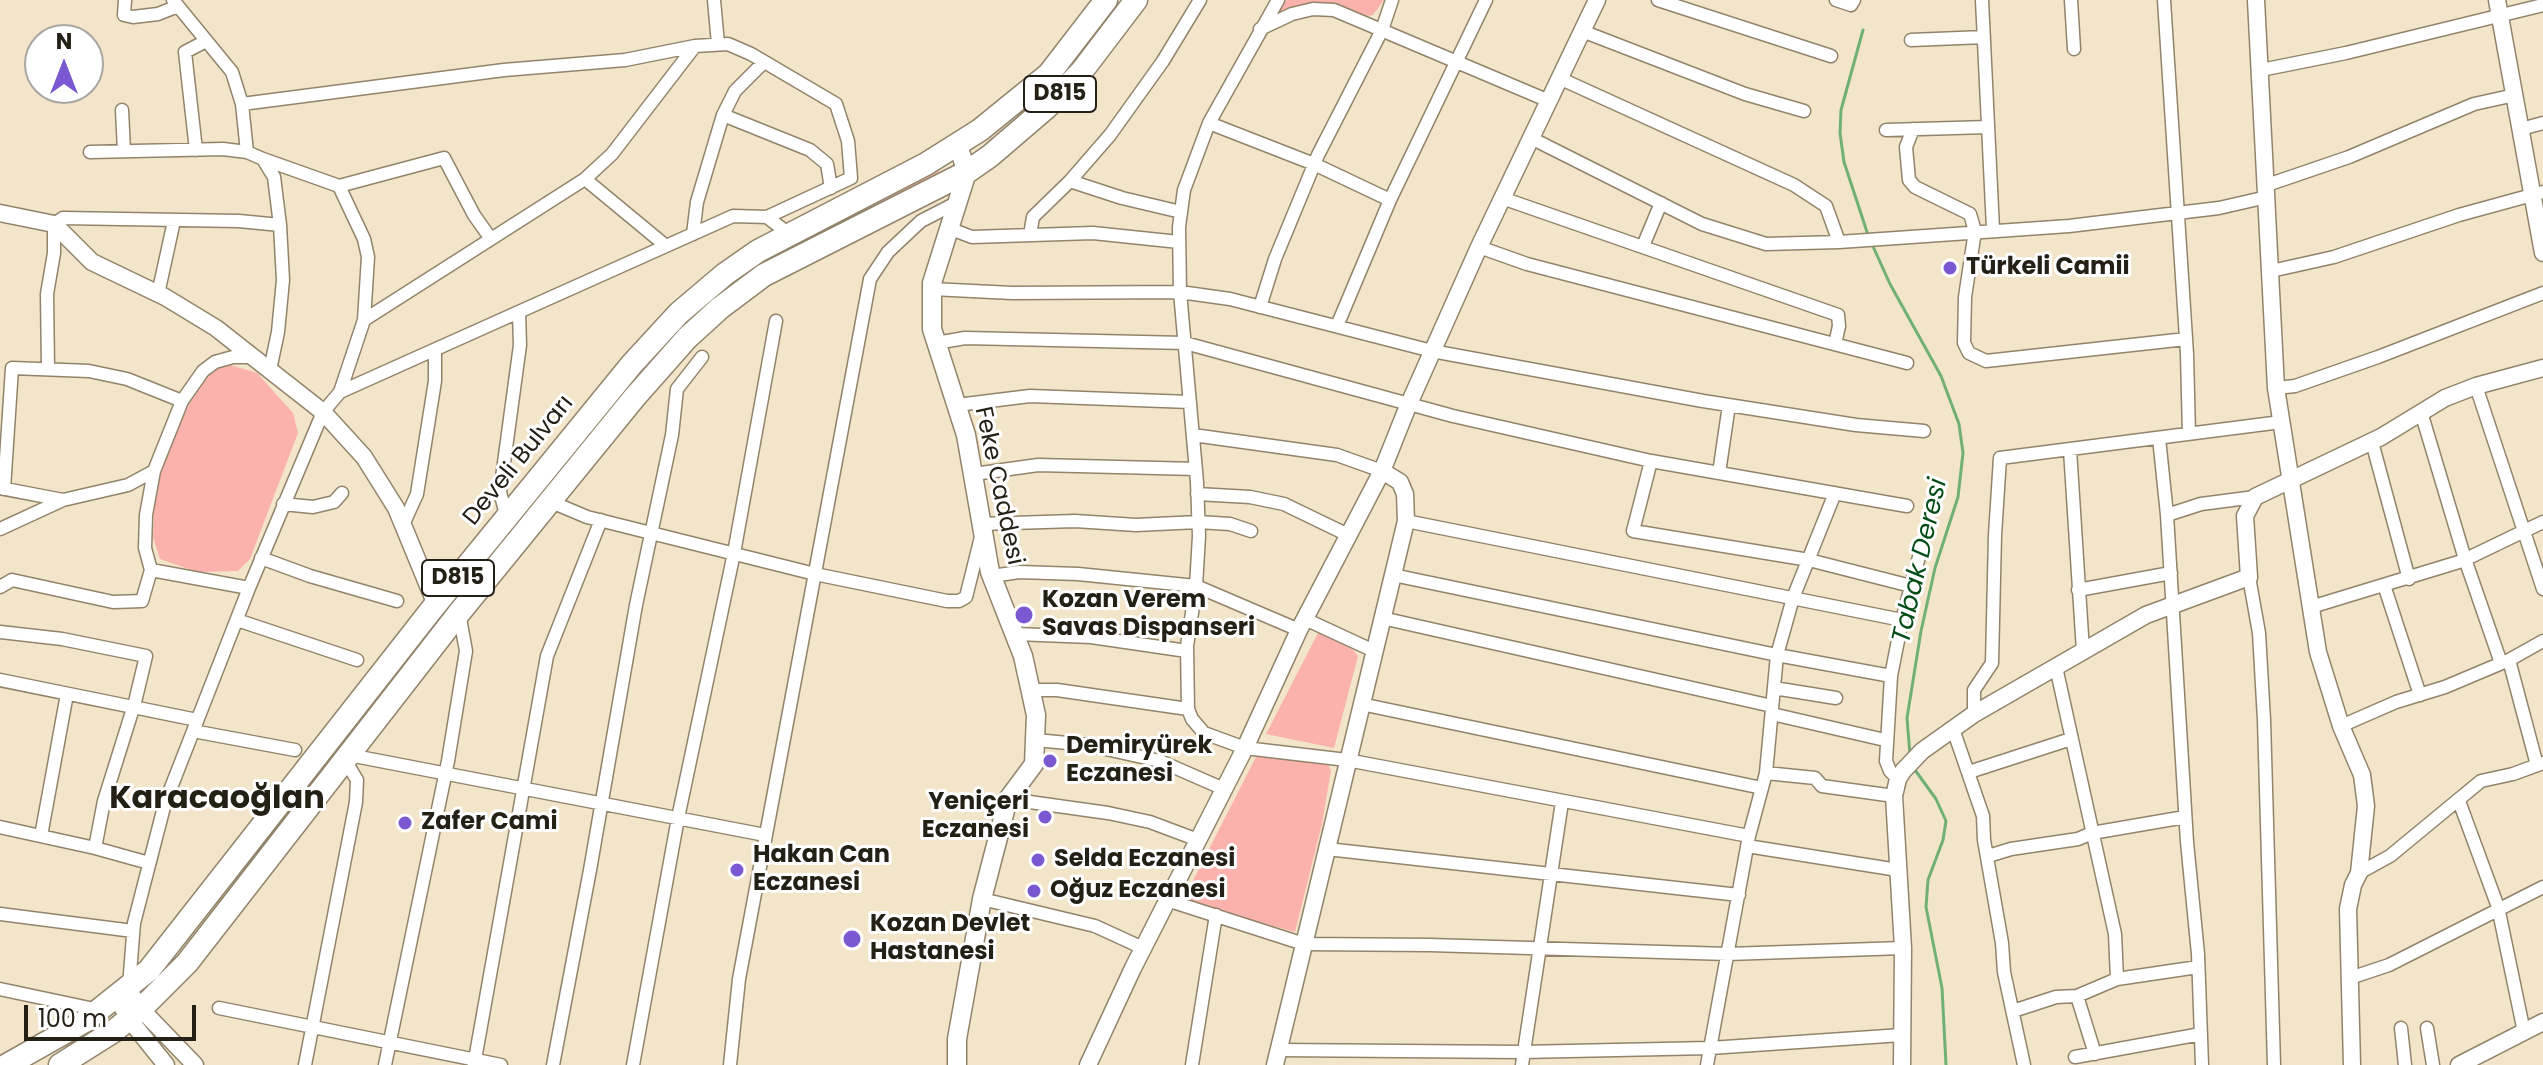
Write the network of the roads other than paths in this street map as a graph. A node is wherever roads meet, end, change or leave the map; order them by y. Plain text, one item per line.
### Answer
1 (125, 0) edge
2 (714, 0) edge
3 (1106, 0) edge
4 (1136, 0) edge
5 (1200, 0) edge
6 (1278, 0) edge
7 (1392, 0) edge
8 (1486, 0) edge
9 (1597, 0) edge
10 (1658, 0) edge
11 (1836, 0) edge
12 (1854, 0) edge
13 (1982, 0) edge
14 (2071, 0) edge
15 (2164, 0) edge
16 (2256, 0) edge
17 (176, 3) edge
18 (2543, 5) edge
19 (2499, 7) edge
20 (1260, 29) junction
21 (1382, 30) junction
22 (1582, 31) junction
23 (1984, 37) junction
24 (1911, 40) dead end
25 (206, 41) junction
26 (718, 44) junction
27 (695, 46) junction
28 (2074, 49) dead end
29 (1831, 56) dead end
30 (764, 62) junction
31 (1457, 62) junction
32 (2261, 70) junction
33 (1559, 78) junction
34 (2515, 95) junction
35 (1549, 101) junction
36 (242, 104) junction
37 (122, 110) dead end
38 (1804, 111) dead end
39 (723, 115) junction
40 (1209, 123) junction
41 (2543, 123) edge
42 (1988, 127) junction
43 (1913, 129) junction
44 (2521, 129) junction
45 (1886, 130) dead end
46 (1531, 138) junction
47 (958, 146) junction
48 (196, 150) junction
49 (124, 151) junction
50 (90, 152) dead end
51 (247, 152) junction
52 (263, 159) junction
53 (1314, 164) junction
54 (967, 172) junction
55 (585, 179) junction
56 (1070, 181) junction
57 (339, 186) junction
58 (831, 188) junction
59 (2267, 191) junction
60 (2538, 193) edge
61 (1502, 198) junction
62 (1390, 200) junction
63 (956, 203) junction
64 (1661, 203) junction
65 (1181, 212) junction
66 (0, 213) edge
67 (2178, 213) junction
68 (767, 217) junction
69 (174, 221) junction
70 (54, 224) junction
71 (280, 225) junction
72 (948, 228) junction
73 (1993, 229) junction
74 (1975, 231) junction
75 (693, 234) junction
76 (789, 234) junction
77 (1030, 235) junction
78 (491, 239) junction
79 (1179, 242) junction
80 (1839, 242) junction
81 (666, 246) junction
82 (1643, 246) junction
83 (1479, 247) junction
84 (2543, 253) edge
85 (2271, 271) junction
86 (932, 289) junction
87 (1180, 292) junction
88 (2543, 293) edge
89 (158, 294) junction
90 (1260, 307) junction
91 (519, 312) junction
92 (364, 320) junction
93 (776, 321) dead end
94 (1337, 326) junction
95 (2186, 339) junction
96 (936, 343) junction
97 (1185, 343) junction
98 (1835, 344) junction
99 (435, 350) junction
100 (1432, 351) junction
101 (254, 357) junction
102 (702, 357) dead end
103 (1907, 363) dead end
104 (48, 368) junction
105 (2543, 368) edge
106 (270, 370) junction
107 (2476, 386) junction
108 (2276, 388) junction
109 (340, 392) junction
110 (182, 401) junction
111 (1190, 402) junction
112 (957, 405) junction
113 (1729, 405) junction
114 (1408, 406) junction
115 (323, 412) junction
116 (2421, 412) junction
117 (2281, 422) junction
118 (1924, 431) dead end
119 (2189, 434) junction
120 (1193, 435) junction
121 (2159, 438) junction
122 (2372, 442) junction
123 (2070, 450) junction
124 (1651, 461) junction
125 (1196, 469) junction
126 (154, 471) junction
127 (1382, 471) junction
128 (1719, 473) junction
129 (974, 474) junction
130 (2290, 483) junction
131 (2, 489) edge
132 (342, 493) dead end
133 (1835, 493) junction
134 (1197, 494) junction
135 (2255, 497) junction
136 (63, 500) junction
137 (549, 501) junction
138 (283, 504) junction
139 (1907, 506) dead end
140 (2167, 515) junction
141 (507, 518) junction
142 (601, 520) junction
143 (1406, 521) junction
144 (1198, 522) junction
145 (2543, 522) edge
146 (403, 525) junction
147 (982, 528) junction
148 (0, 529) edge
149 (1251, 531) dead end
150 (2523, 531) junction
151 (650, 532) junction
152 (1348, 535) junction
153 (1923, 542) dead end
154 (734, 553) junction
155 (261, 558) junction
156 (2465, 559) junction
157 (1809, 560) junction
158 (151, 570) junction
159 (2171, 573) junction
160 (815, 574) junction
161 (1393, 575) junction
162 (992, 576) junction
163 (2249, 577) junction
164 (2409, 579) junction
165 (2384, 585) junction
166 (1196, 586) junction
167 (1911, 586) junction
168 (0, 587) edge
169 (249, 588) junction
170 (2543, 589) edge
171 (2078, 590) junction
172 (1793, 598) junction
173 (397, 601) dead end
174 (436, 605) junction
175 (2171, 605) junction
176 (2311, 607) junction
177 (459, 613) junction
178 (1382, 618) junction
179 (237, 620) junction
180 (1902, 620) junction
181 (1302, 625) junction
182 (0, 632) edge
183 (1016, 634) junction
184 (2543, 641) edge
185 (1187, 651) junction
186 (1374, 651) junction
187 (2083, 651) junction
188 (1777, 655) junction
189 (357, 660) dead end
190 (2505, 662) junction
191 (2056, 667) junction
192 (1891, 676) junction
193 (0, 680) edge
194 (1774, 688) junction
195 (1032, 690) junction
196 (67, 694) junction
197 (2420, 695) junction
198 (1836, 698) dead end
199 (1361, 704) junction
200 (134, 707) junction
201 (1188, 709) junction
202 (1772, 710) junction
203 (1974, 714) junction
204 (195, 725) junction
205 (2341, 726) junction
206 (1953, 729) junction
207 (2071, 739) junction
208 (1036, 740) junction
209 (1885, 740) junction
210 (1245, 748) junction
211 (295, 750) dead end
212 (347, 758) junction
213 (1347, 760) junction
214 (2540, 764) edge
215 (1969, 772) junction
216 (1766, 773) junction
217 (445, 774) junction
218 (1900, 775) junction
219 (522, 788) junction
220 (1762, 788) junction
221 (1224, 789) junction
222 (1894, 796) junction
223 (1008, 799) junction
224 (2459, 801) junction
225 (1562, 802) junction
226 (601, 804) junction
227 (2185, 817) junction
228 (678, 818) junction
229 (0, 827) edge
230 (2092, 833) junction
231 (765, 835) junction
232 (41, 836) junction
233 (1198, 840) junction
234 (1748, 841) junction
235 (95, 848) junction
236 (1327, 849) junction
237 (1988, 856) junction
238 (149, 863) junction
239 (1898, 870) junction
240 (2359, 873) junction
241 (1550, 874) junction
242 (2543, 887) edge
243 (1739, 895) junction
244 (982, 899) junction
245 (1167, 900) junction
246 (2498, 907) junction
247 (0, 914) edge
248 (1216, 915) junction
249 (133, 931) junction
250 (1304, 944) junction
251 (1143, 948) junction
252 (1903, 948) junction
253 (1541, 949) junction
254 (1728, 954) junction
255 (2198, 967) junction
256 (2350, 978) junction
257 (2117, 979) junction
258 (0, 989) edge
259 (2077, 996) junction
260 (115, 999) junction
261 (219, 1008) dead end
262 (2013, 1011) junction
263 (135, 1014) junction
264 (2543, 1022) edge
265 (312, 1028) junction
266 (2401, 1028) dead end
267 (2427, 1028) dead end
268 (2524, 1032) junction
269 (2201, 1034) junction
270 (1902, 1035) junction
271 (390, 1044) junction
272 (1710, 1048) junction
273 (2095, 1054) junction
274 (1277, 1057) edge
275 (2075, 1057) dead end
276 (1522, 1059) edge
277 (474, 1063) edge
278 (159, 1064) edge
279 (7, 1065) edge
280 (60, 1065) edge
281 (195, 1065) edge
282 (305, 1065) edge
283 (385, 1065) edge
284 (501, 1065) edge
285 (553, 1065) edge
286 (633, 1065) edge
287 (730, 1065) edge
288 (957, 1065) edge
289 (1088, 1065) edge
290 (1192, 1065) edge
291 (1707, 1065) edge
292 (1902, 1065) edge
293 (2024, 1065) edge
294 (2202, 1065) edge
295 (2274, 1065) edge
296 (2352, 1065) edge
297 (2405, 1065) edge
298 (2433, 1065) edge
299 (2459, 1065) edge

1 - 17 street
2 - 26 street
3 - 47 highway, Develi Bulvarı / D815
4 - 54 highway, Develi Bulvarı / D815
5 - 56 street
6 - 20 street
7 - 21 street
8 - 31 street
9 - 22 street
10 - 29 street
11 - 12 street
13 - 23 street
14 - 28 street
15 - 67 street
16 - 32 street
17 - 25 street
18 - 19 street
19 - 32 street
19 - 34 street
20 - 21 street
20 - 40 street
21 - 31 street
21 - 53 street
22 - 33 street
22 - 38 street
23 - 24 street
23 - 42 street
25 - 36 street
25 - 48 street
26 - 27 street
26 - 30 street
27 - 36 street
27 - 55 street
30 - 39 street
30 - 58 street
31 - 35 street
31 - 62 street
32 - 59 street
33 - 35 street
33 - 80 street
34 - 44 street
34 - 59 street
35 - 46 street
36 - 51 street
37 - 49 street
39 - 58 street
39 - 75 street
40 - 53 street
40 - 65 street
41 - 44 street
42 - 43 street
42 - 73 street
43 - 45 street
43 - 74 street
44 - 60 street
46 - 61 street
46 - 64 street
47 - 54 main road
47 - 76 highway, Develi Bulvarı / D815
48 - 49 street
48 - 51 street
49 - 50 street
51 - 52 street
52 - 57 street
52 - 71 street
53 - 62 street
53 - 90 street
54 - 63 main road, Feke Caddesi
54 - 137 highway, Develi Bulvarı / D815
55 - 78 street
55 - 81 street
56 - 65 street
56 - 77 street
57 - 78 street
57 - 92 street
58 - 68 street
59 - 67 street
59 - 85 street
60 - 84 street
60 - 85 street
61 - 82 street
61 - 83 street
62 - 94 street
63 - 72 main road, Feke Caddesi
63 - 160 street
64 - 80 street
64 - 82 street
65 - 79 street
66 - 70 street
67 - 73 street
67 - 95 street
68 - 75 street
68 - 76 street
69 - 70 street
69 - 71 street
69 - 89 street
70 - 89 street
70 - 104 street
71 - 106 street
72 - 77 street
72 - 86 main road, Feke Caddesi
73 - 74 street
74 - 80 street
74 - 95 street
75 - 81 street
76 - 141 highway, Develi Bulvarı / D815
77 - 79 street
78 - 92 street
79 - 87 street
81 - 91 street
82 - 98 street
83 - 98 street
83 - 100 street
85 - 108 street
86 - 87 street
86 - 96 main road, Feke Caddesi
87 - 90 street
87 - 97 street
88 - 108 street
89 - 101 street
90 - 94 street
91 - 99 street
91 - 141 street
92 - 109 street
93 - 154 street
94 - 100 street
95 - 119 street
96 - 97 street
96 - 112 main road, Feke Caddesi
97 - 111 street
97 - 114 street
98 - 103 street
99 - 109 street
99 - 146 street
100 - 113 street
100 - 114 street
101 - 106 street
101 - 110 street
102 - 151 street
104 - 110 street
104 - 131 street
105 - 107 street
106 - 115 street
107 - 116 street
107 - 150 street
108 - 117 street
109 - 115 street
110 - 126 street
111 - 112 street
111 - 120 street
112 - 129 main road, Feke Caddesi
113 - 118 street
113 - 128 street
114 - 124 street
114 - 127 street
115 - 138 street
115 - 146 street
116 - 122 street
116 - 156 street
117 - 119 street
117 - 130 street
119 - 121 street
120 - 125 street
120 - 127 street
121 - 123 street
121 - 140 street
122 - 130 street
122 - 164 street
123 - 171 street
123 - 203 street
124 - 128 street
124 - 157 street
125 - 129 street
125 - 134 street
126 - 136 street
126 - 158 street
127 - 143 street
127 - 152 street
128 - 133 street
129 - 147 main road, Feke Caddesi
130 - 135 street
130 - 176 street
131 - 136 street
132 - 138 street
133 - 139 street
133 - 157 street
134 - 144 street
134 - 152 street
135 - 140 street
135 - 163 street
136 - 148 street
137 - 142 street
137 - 177 highway, Develi Bulvarı / D815
138 - 155 street
140 - 159 street
141 - 174 highway, Develi Bulvarı / D815
142 - 151 street
142 - 219 street
143 - 161 street
143 - 172 street
144 - 147 street
144 - 149 street
144 - 166 street
145 - 150 street
146 - 174 street
147 - 160 street
147 - 162 main road, Feke Caddesi
150 - 156 street
150 - 170 street
151 - 154 street
151 - 226 street
152 - 181 street
153 - 167 street
154 - 160 street
154 - 228 street
155 - 169 street
155 - 173 street
156 - 164 street
156 - 190 street
157 - 167 street
157 - 172 street
158 - 168 street
158 - 169 street
159 - 171 street
159 - 175 street
160 - 231 street
161 - 178 street
161 - 188 street
162 - 166 street
162 - 183 main road, Feke Caddesi
163 - 175 street
163 - 295 street
164 - 165 street
165 - 176 street
165 - 197 street
166 - 181 street
166 - 185 street
167 - 180 street
169 - 179 street
171 - 187 street
172 - 180 street
172 - 188 street
174 - 260 highway, Develi Bulvarı / D815
175 - 187 street
175 - 227 street
176 - 205 street
177 - 212 highway, Develi Bulvarı / D815
177 - 217 street
178 - 186 street
178 - 202 street
179 - 189 street
179 - 204 street
180 - 192 street
181 - 186 street
181 - 210 street
182 - 200 street
183 - 185 street
183 - 195 main road, Feke Caddesi
184 - 190 street
185 - 201 street
186 - 199 street
187 - 191 street
188 - 192 street
188 - 194 street
190 - 197 street
190 - 214 street
191 - 203 street
191 - 207 street
192 - 209 street
193 - 196 street
194 - 198 street
194 - 202 street
195 - 201 street
195 - 208 main road, Feke Caddesi
196 - 200 street
196 - 232 street
197 - 205 street
199 - 213 street
199 - 220 street
200 - 204 street
200 - 235 street
201 - 210 street
202 - 209 street
202 - 216 street
203 - 206 street
204 - 211 street
204 - 238 street
205 - 240 street
206 - 215 street
206 - 218 street
207 - 215 street
207 - 230 street
208 - 221 street
208 - 223 main road, Feke Caddesi
209 - 218 street
210 - 213 street
210 - 221 street
212 - 217 street
212 - 263 highway, Develi Bulvarı / D815
212 - 265 street
213 - 225 street
213 - 236 street
214 - 224 street
215 - 237 street
216 - 220 street
216 - 222 street
217 - 219 street
217 - 271 street
218 - 222 street
219 - 226 street
219 - 277 street
220 - 234 street
221 - 233 street
222 - 239 street
223 - 233 street
223 - 244 main road, Feke Caddesi
224 - 240 street
224 - 246 street
225 - 234 street
225 - 241 street
226 - 228 street
226 - 285 street
227 - 230 street
227 - 255 street
228 - 231 street
228 - 286 street
229 - 232 street
230 - 237 street
230 - 257 street
231 - 287 street
232 - 235 street
233 - 245 street
234 - 239 street
234 - 243 street
235 - 238 street
236 - 241 street
236 - 250 street
237 - 262 street
238 - 249 street
239 - 252 street
240 - 256 street
241 - 243 street
241 - 253 street
242 - 246 street
243 - 254 street
244 - 251 street
244 - 288 main road, Feke Caddesi
245 - 248 street
245 - 251 street
246 - 256 street
246 - 268 street
247 - 249 street
248 - 250 street
248 - 290 street
249 - 260 street
250 - 253 street
250 - 274 street
251 - 289 street
252 - 254 street
252 - 270 street
253 - 254 street
253 - 276 street
254 - 272 street
255 - 257 street
255 - 269 street
256 - 296 street
257 - 259 street
258 - 260 street
259 - 262 street
259 - 273 street
260 - 263 street
260 - 279 highway, Develi Bulvarı / D815
261 - 265 street
262 - 293 street
263 - 278 street
263 - 280 highway, Develi Bulvarı / D815
263 - 281 street
264 - 268 street
265 - 271 street
265 - 282 street
266 - 297 street
267 - 298 street
268 - 299 street
269 - 273 street
269 - 294 street
270 - 272 street
270 - 292 street
271 - 277 street
271 - 283 street
272 - 276 street
272 - 291 street
273 - 275 street
274 - 276 street
277 - 284 street

